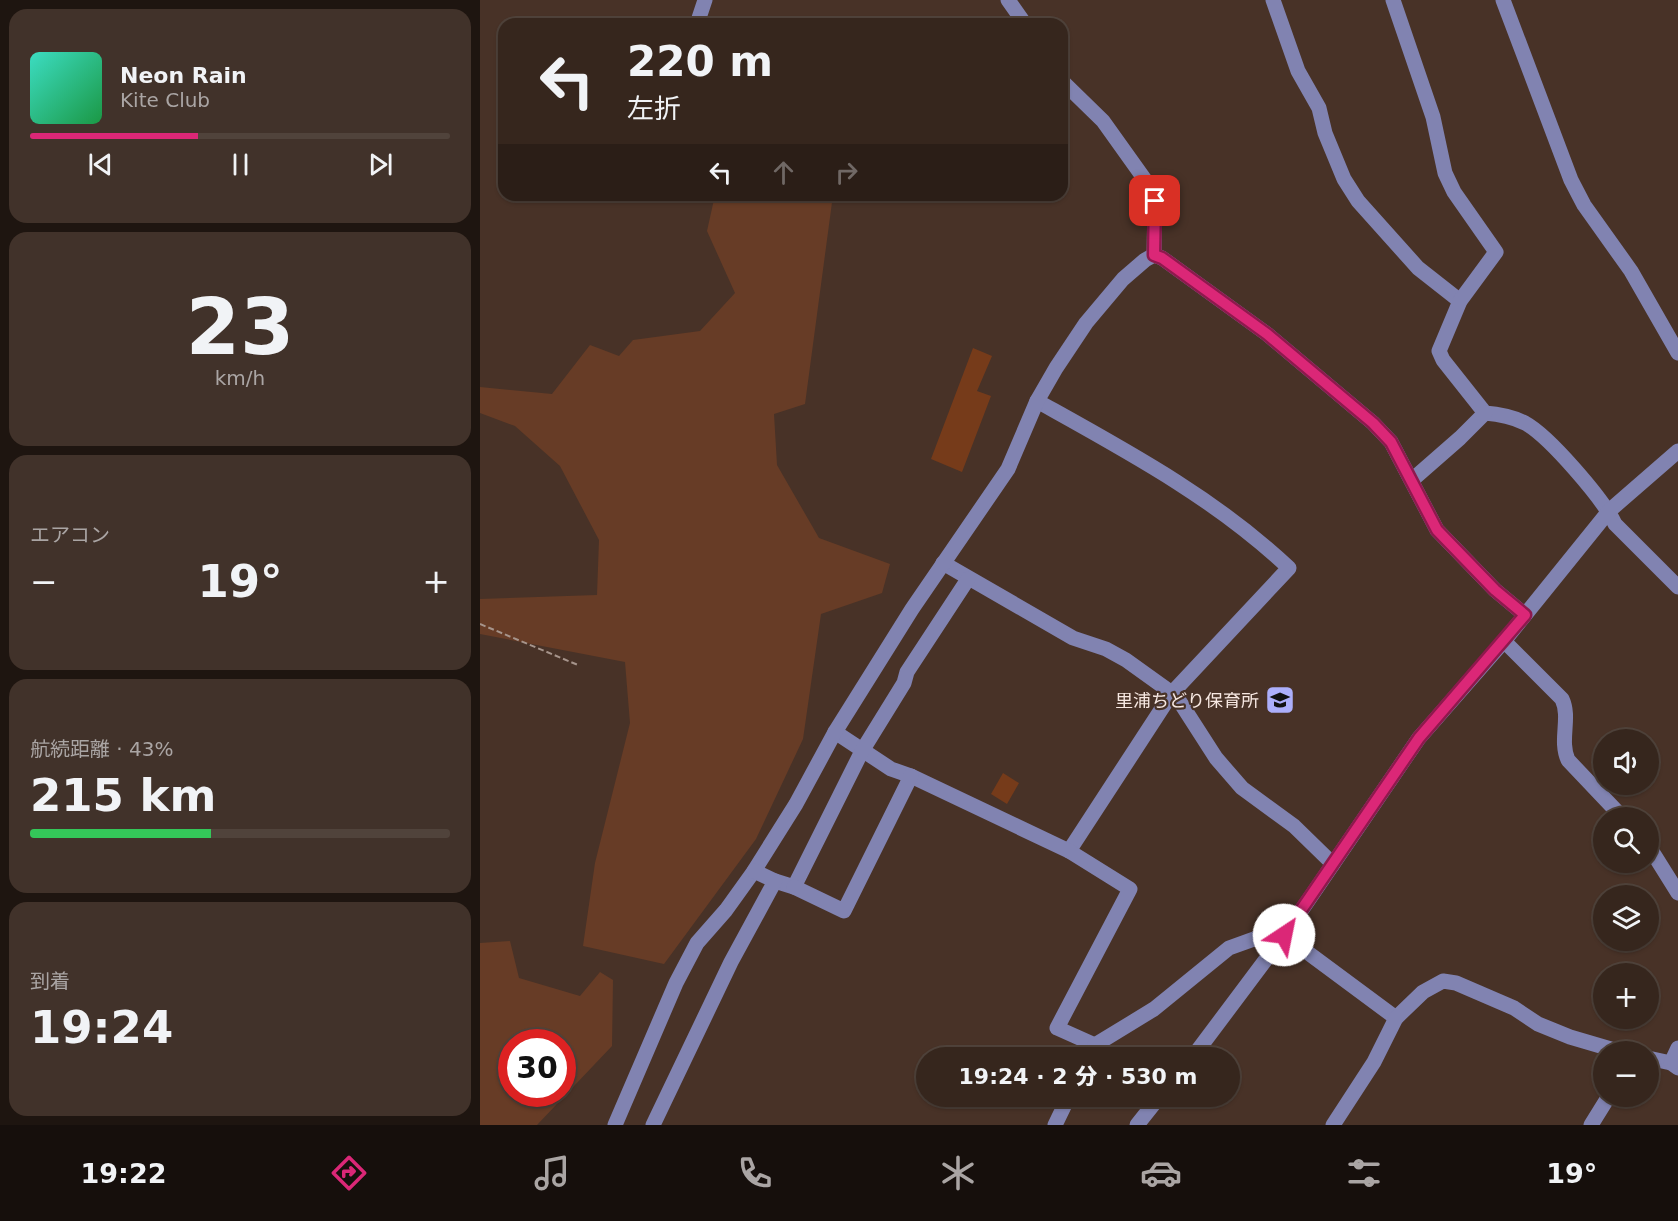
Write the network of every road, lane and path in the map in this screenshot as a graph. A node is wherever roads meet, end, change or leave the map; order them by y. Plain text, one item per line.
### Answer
1 (705, 0) edge
2 (1008, 0) edge
3 (1274, 0) edge
4 (1393, 0) edge
5 (1503, 0) edge
6 (699, 18) edge
7 (1021, 18) edge
8 (1068, 87) edge
9 (1154, 255) junction
10 (1460, 301) junction
11 (1678, 353) edge
12 (1037, 401) junction
13 (1485, 412) junction
14 (1678, 451) edge
15 (1412, 480) junction
16 (1610, 511) junction
17 (943, 563) junction
18 (968, 579) junction
19 (1678, 587) edge
20 (1525, 615) junction
21 (480, 624) edge
22 (1504, 641) junction
23 (578, 665) dead end
24 (1172, 693) junction
25 (835, 732) junction
26 (862, 751) junction
27 (911, 776) junction
28 (1613, 807) edge
29 (1069, 850) junction
30 (1659, 863) edge
31 (1333, 864) junction
32 (754, 871) junction
33 (775, 881) junction
34 (794, 887) junction
35 (1678, 893) edge
36 (1286, 933) junction
37 (1396, 1018) junction
38 (1593, 1044) edge
39 (1086, 1047) edge
40 (1098, 1047) edge
41 (1200, 1047) edge
42 (1678, 1048) edge
43 (1659, 1061) edge
44 (1674, 1066) edge
45 (1064, 1107) edge
46 (1151, 1107) edge
47 (1602, 1107) edge
48 (1337, 1124) edge
49 (615, 1125) edge
50 (653, 1125) edge
51 (1055, 1125) edge
52 (1137, 1125) edge
53 (1591, 1125) edge

1 - 6 street
2 - 7 street
3 - 10 street
4 - 10 street
5 - 11 street
8 - 9 street
9 - 12 street
9 - 15 street
10 - 13 street
12 - 17 street
12 - 24 street
13 - 15 street
13 - 16 street
14 - 16 street
15 - 20 street
16 - 19 street
16 - 20 street
17 - 18 street
17 - 25 street
18 - 24 street
18 - 26 street
20 - 22 street
21 - 23 path
22 - 28 street
22 - 31 street
24 - 29 street
24 - 31 street
25 - 26 street
25 - 32 street
26 - 27 street
26 - 34 street
27 - 29 street
27 - 34 street
29 - 39 street
30 - 35 street
31 - 36 street
32 - 33 street
32 - 49 street
33 - 34 street
33 - 50 street
36 - 37 street
36 - 40 street
36 - 41 street
37 - 38 street
37 - 48 street
42 - 44 street
43 - 44 street
45 - 51 street
46 - 52 street
47 - 53 street

